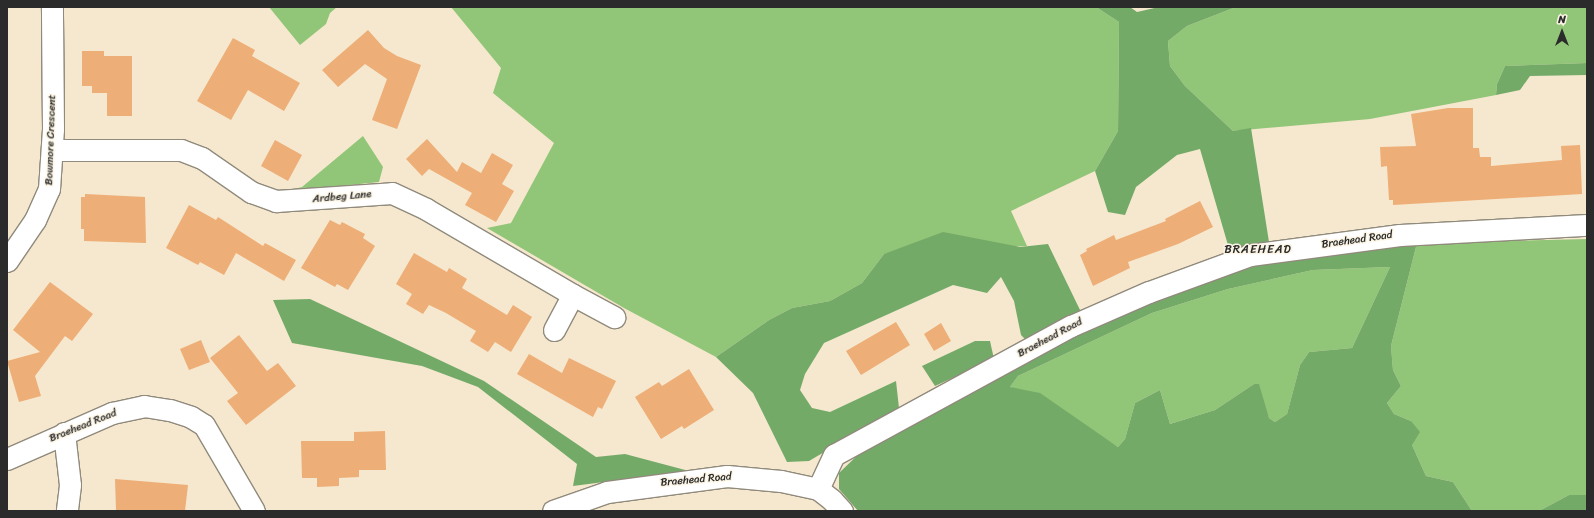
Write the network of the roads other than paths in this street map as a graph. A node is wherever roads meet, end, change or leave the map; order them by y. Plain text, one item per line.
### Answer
1 (52, 7) edge
2 (52, 150) junction
3 (1587, 225) edge
4 (7, 261) edge
5 (573, 295) junction
6 (614, 317) dead end
7 (554, 330) dead end
8 (64, 433) junction
9 (7, 460) edge
10 (818, 489) junction
11 (67, 511) edge
12 (254, 511) edge
13 (553, 511) edge
14 (842, 511) edge

1 - 2 street, Bowmore Crescent
2 - 4 street, Bowmore Crescent
2 - 5 street, Ardbeg Lane
3 - 10 street, Braehead Road
5 - 6 street, Ardbeg Lane
5 - 7 street
8 - 9 street, Braehead Road
8 - 11 street
8 - 12 street, Braehead Road
10 - 13 street, Braehead Road
10 - 14 street

